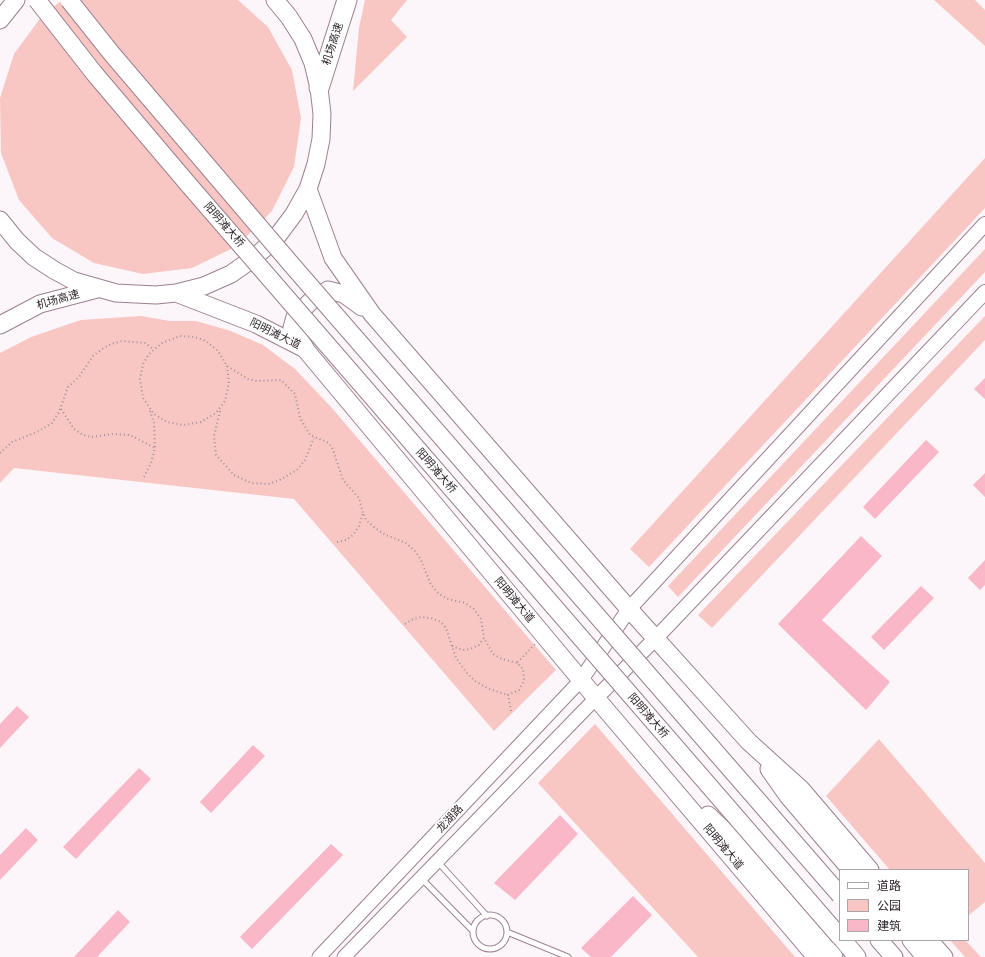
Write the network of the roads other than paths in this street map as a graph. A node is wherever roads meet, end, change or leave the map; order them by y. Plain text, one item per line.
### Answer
1 (16, 0) edge
2 (37, 0) edge
3 (69, 0) edge
4 (275, 0) edge
5 (347, 0) edge
6 (0, 20) edge
7 (319, 88) junction
8 (308, 189) junction
9 (0, 220) edge
10 (985, 224) edge
11 (97, 289) junction
12 (985, 292) edge
13 (176, 293) junction
14 (372, 314) junction
15 (0, 325) edge
16 (305, 349) junction
17 (629, 609) junction
18 (656, 638) junction
19 (581, 680) junction
20 (596, 698) junction
21 (749, 742) junction
22 (640, 750) junction
23 (437, 861) junction
24 (850, 869) edge
25 (869, 869) edge
26 (421, 878) junction
27 (839, 894) edge
28 (487, 916) junction
29 (473, 931) junction
30 (507, 932) junction
31 (839, 936) edge
32 (844, 941) edge
33 (880, 941) edge
34 (911, 941) edge
35 (930, 941) edge
36 (319, 957) edge
37 (344, 957) edge
38 (568, 957) edge
39 (816, 957) edge
40 (834, 957) edge
41 (857, 957) edge
42 (894, 957) edge
43 (925, 957) edge
44 (944, 957) edge

1 - 6 highway
2 - 31 highway, 阳明滩大桥, bridge
3 - 27 highway, bridge
4 - 7 highway
5 - 7 highway, 机场高速
7 - 8 highway
8 - 13 highway
8 - 14 highway
9 - 11 highway
10 - 17 main road
11 - 13 highway
11 - 15 highway, 机场高速
12 - 18 main road
13 - 16 highway, 阳明滩大道
14 - 16 highway
14 - 17 highway
16 - 19 highway, 阳明滩大道
17 - 18 highway
17 - 19 main road
18 - 20 main road
18 - 21 highway
19 - 20 highway, 阳明滩大道
19 - 36 street, 龙湖路
20 - 22 highway, 阳明滩大道
20 - 23 street, 龙湖路
21 - 24 highway
21 - 25 highway
22 - 39 highway, 阳明滩大道
22 - 40 highway
23 - 26 street, 龙湖路
23 - 28 lane
26 - 29 lane
26 - 37 street, 龙湖路
28 - 29 lane
28 - 30 lane
29 - 30 lane
30 - 38 lane
32 - 41 highway
33 - 42 highway
34 - 43 highway
35 - 44 highway

